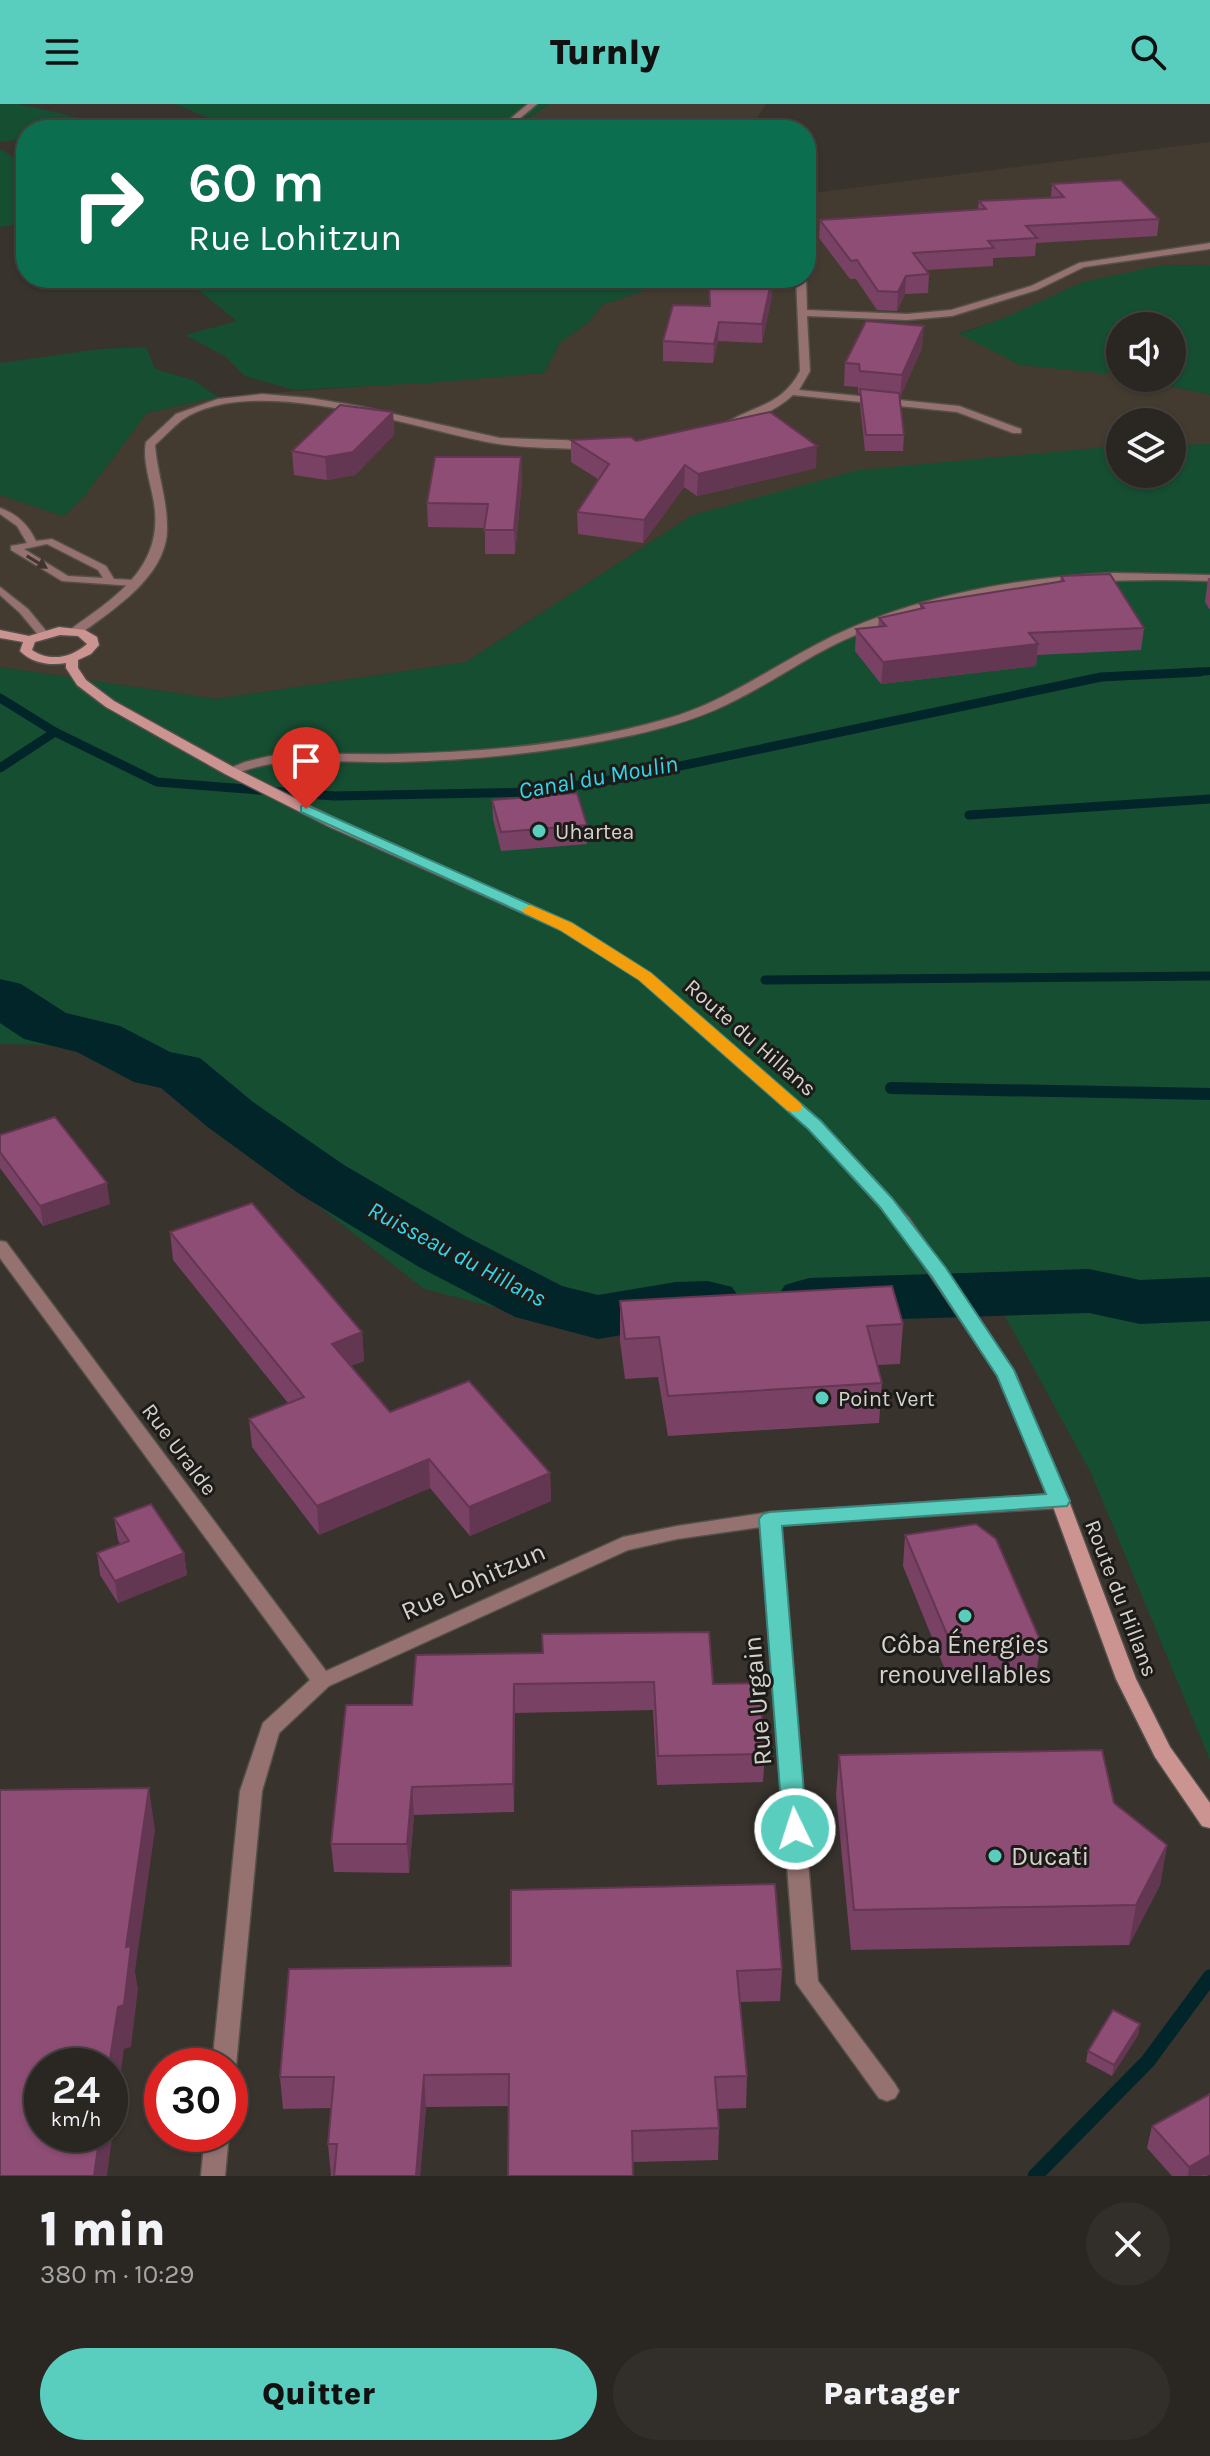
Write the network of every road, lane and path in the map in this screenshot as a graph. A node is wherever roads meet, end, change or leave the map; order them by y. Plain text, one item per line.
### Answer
1 (533, 104) edge
2 (513, 120) edge
3 (1210, 246) edge
4 (801, 288) edge
5 (802, 313) junction
6 (792, 392) junction
7 (717, 428) edge
8 (1017, 431) dead end
9 (601, 443) edge
10 (0, 511) edge
11 (32, 544) junction
12 (1210, 578) edge
13 (109, 579) junction
14 (134, 583) junction
15 (0, 590) edge
16 (75, 632) junction
17 (0, 634) edge
18 (43, 634) junction
19 (30, 640) junction
20 (72, 659) junction
21 (230, 771) junction
22 (0, 1246) edge
23 (1060, 1501) junction
24 (770, 1519) junction
25 (322, 1681) junction
26 (1210, 1820) edge
27 (226, 2048) edge
28 (887, 2091) dead end
29 (215, 2152) edge
30 (213, 2176) edge

1 - 2 street
3 - 5 street
4 - 5 street
5 - 6 street
6 - 7 street
6 - 8 street
9 - 14 street
10 - 11 lane
11 - 13 lane
11 -> 13 lane
12 - 21 street
13 - 14 lane
14 - 16 street
15 - 18 lane
16 - 18 street
16 - 20 street
17 - 19 street
18 - 19 street
19 - 20 street
20 - 21 street, Route du Hillans
21 - 23 street, Route du Hillans
22 - 25 street, Rue Uralde
23 - 24 street, Rue Lohitzun
23 - 26 street, Route du Hillans
24 - 25 street, Rue Lohitzun
24 - 28 street, Rue Urgain
25 - 27 street, Rue Lohitzun
29 - 30 street

